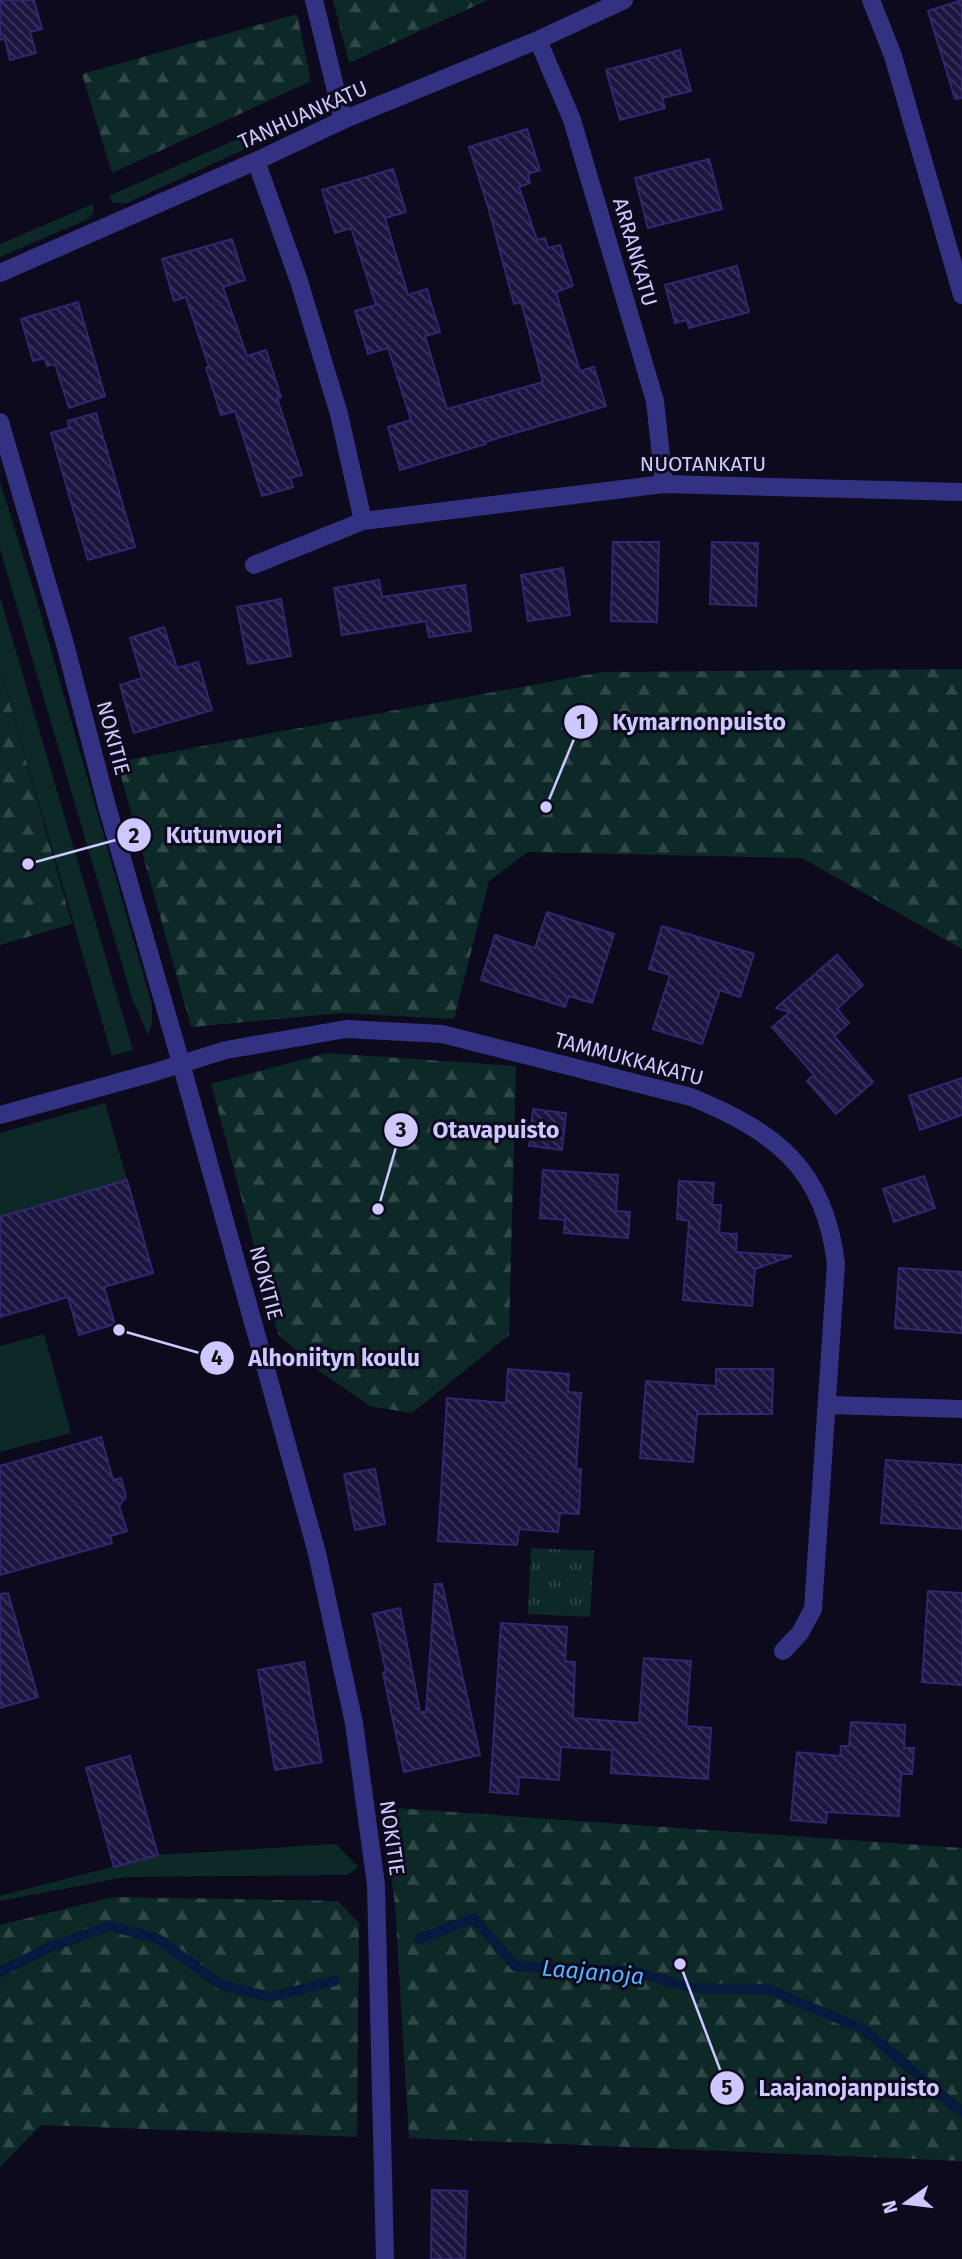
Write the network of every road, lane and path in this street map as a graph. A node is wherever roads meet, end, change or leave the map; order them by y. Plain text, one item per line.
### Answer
1 (314, 0) edge
2 (624, 0) edge
3 (871, 0) edge
4 (538, 40) junction
5 (343, 120) junction
6 (256, 161) junction
7 (0, 272) edge
8 (962, 295) edge
9 (0, 422) edge
10 (664, 484) junction
11 (962, 492) edge
12 (363, 521) junction
13 (254, 565) dead end
14 (181, 1063) junction
15 (0, 1115) edge
16 (828, 1405) junction
17 (962, 1409) edge
18 (783, 1651) dead end
19 (385, 2259) edge

1 - 5 street
2 - 4 street, TANHUANKATU
3 - 8 street
4 - 5 street, TANHUANKATU
4 - 10 street, ARRANKATU
5 - 6 street, TANHUANKATU
6 - 7 street, TANHUANKATU
6 - 12 street
9 - 14 street, NOKITIE
10 - 11 street, NUOTANKATU
10 - 12 street, NUOTANKATU
12 - 13 street, NUOTANKATU
14 - 15 street, TAMMUKKAKATU
14 - 16 street, TAMMUKKAKATU
14 - 19 street, NOKITIE
16 - 17 street
16 - 18 street, TAMMUKKAKATU

